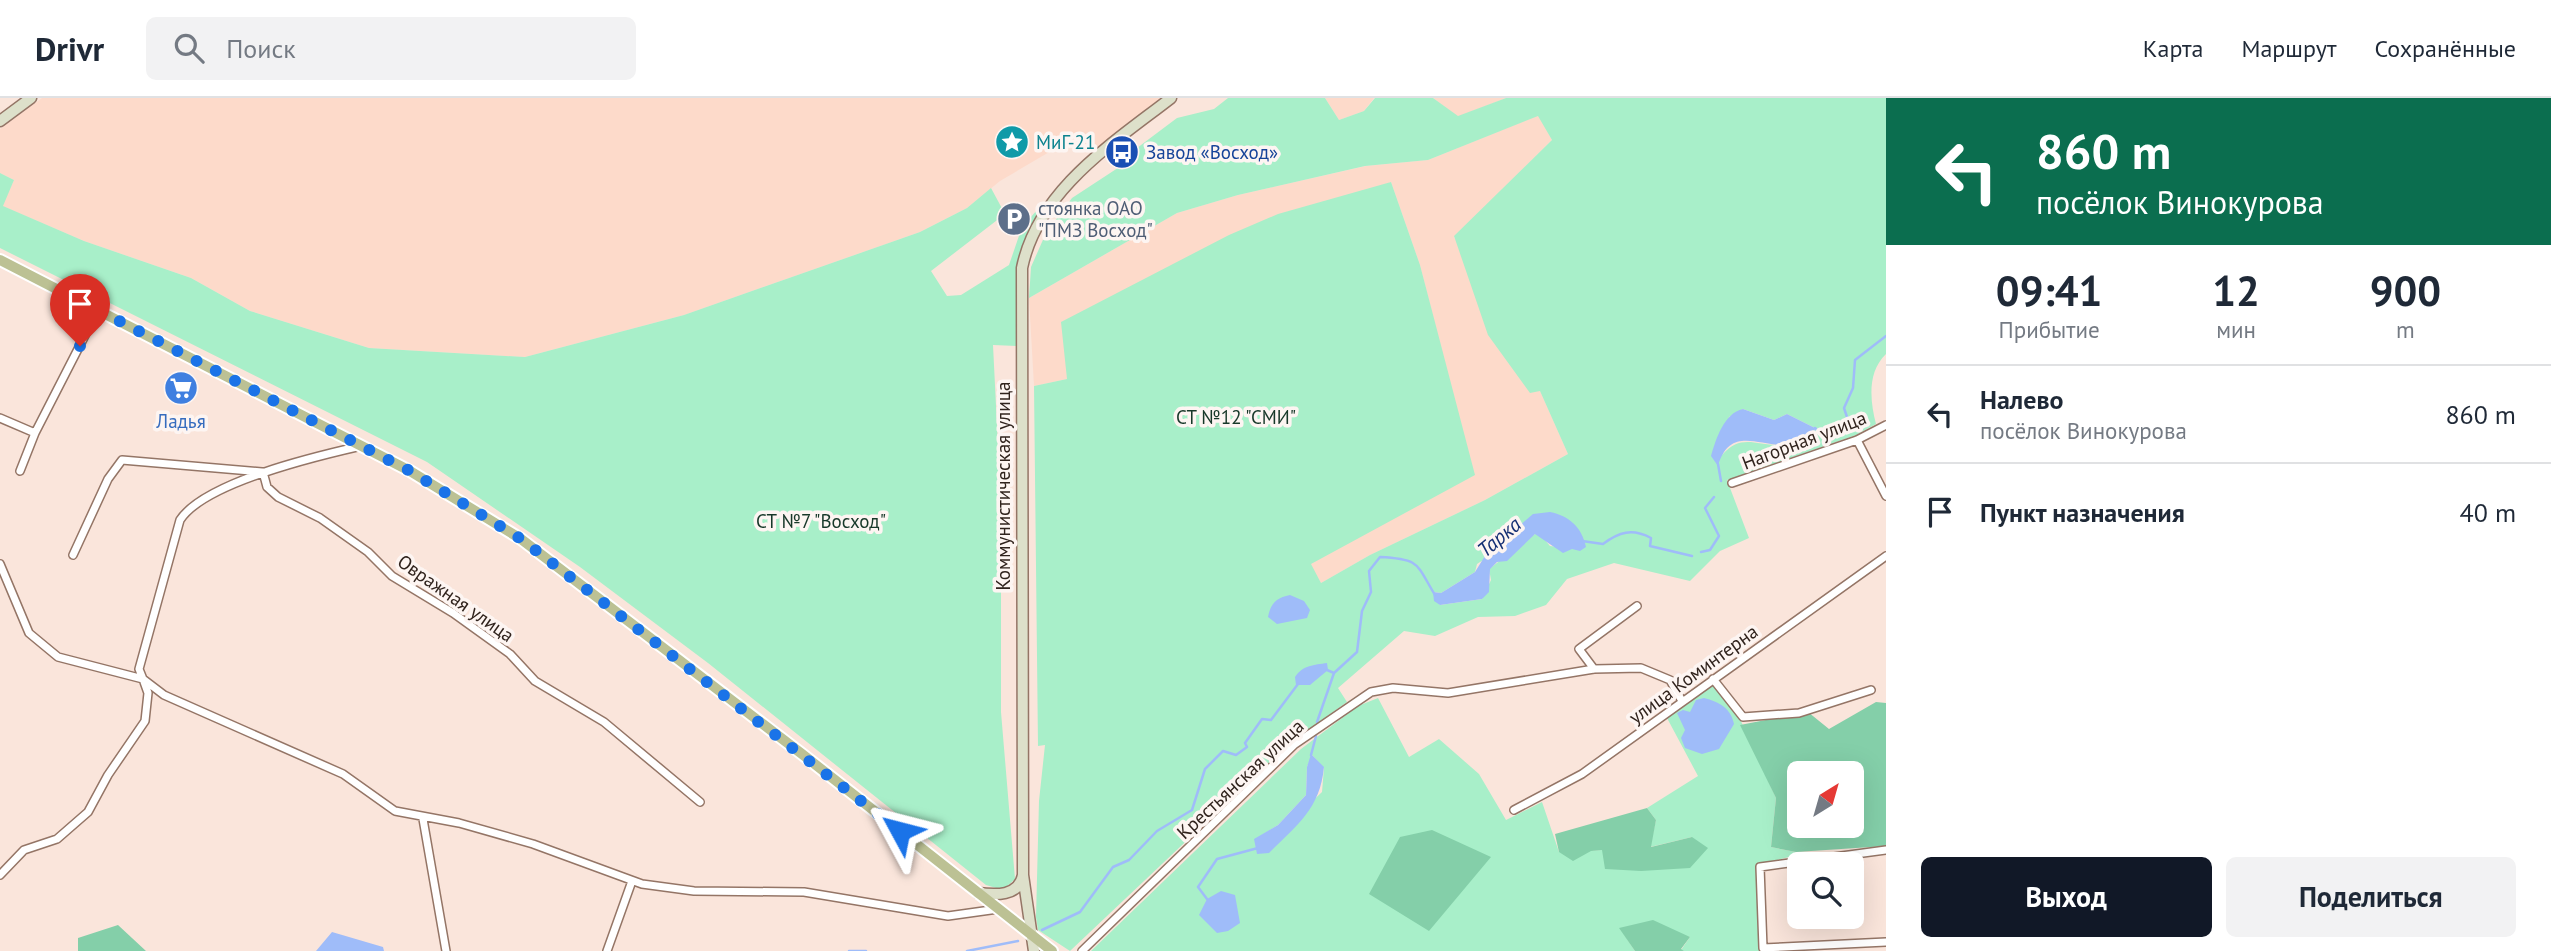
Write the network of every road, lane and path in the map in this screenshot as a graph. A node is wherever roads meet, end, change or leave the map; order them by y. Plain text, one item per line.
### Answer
1 (31, 98) edge
2 (1171, 98) edge
3 (0, 121) edge
4 (0, 260) edge
5 (98, 310) junction
6 (0, 418) edge
7 (1886, 425) edge
8 (35, 433) junction
9 (1857, 440) junction
10 (361, 446) junction
11 (20, 471) dead end
12 (263, 472) junction
13 (1732, 483) dead end
14 (1886, 496) edge
15 (73, 555) dead end
16 (1886, 556) edge
17 (0, 564) edge
18 (1637, 606) dead end
19 (1594, 669) junction
20 (143, 679) junction
21 (1713, 679) junction
22 (1871, 690) dead end
23 (1682, 701) junction
24 (700, 802) dead end
25 (1514, 810) dead end
26 (423, 819) junction
27 (1886, 850) edge
28 (1023, 875) junction
29 (0, 876) edge
30 (632, 881) junction
31 (978, 893) junction
32 (998, 909) junction
33 (1031, 935) junction
34 (1886, 942) edge
35 (1764, 949) edge
36 (446, 951) edge
37 (607, 951) edge
38 (1034, 951) edge
39 (1052, 951) edge
40 (1082, 951) edge

1 - 3 main road
2 - 28 main road, Коммунистическая улица
4 - 5 main road
5 - 8 street
5 - 10 main road
6 - 8 street
7 - 9 street, Нагорная улица
8 - 11 street
9 - 13 street, Нагорная улица
9 - 14 street
10 - 12 street
10 - 31 main road
12 - 15 street
12 - 20 street
12 - 24 street, Овражная улица
16 - 21 street, улица Коминтерна
17 - 20 street
18 - 19 street
19 - 23 street, Крестьянская улица
19 - 40 street, Крестьянская улица
20 - 26 street
20 - 29 street
21 - 22 street
21 - 23 street, улица Коминтерна
23 - 25 street, улица Коминтерна
26 - 30 street
26 - 36 street
27 - 35 street
28 - 31 main road
28 - 33 main road, Коммунистическая улица
30 - 32 street
30 - 37 street
31 - 32 main road
32 - 33 main road
33 - 38 main road, Коммунистическая улица
33 - 39 main road
34 - 35 street

